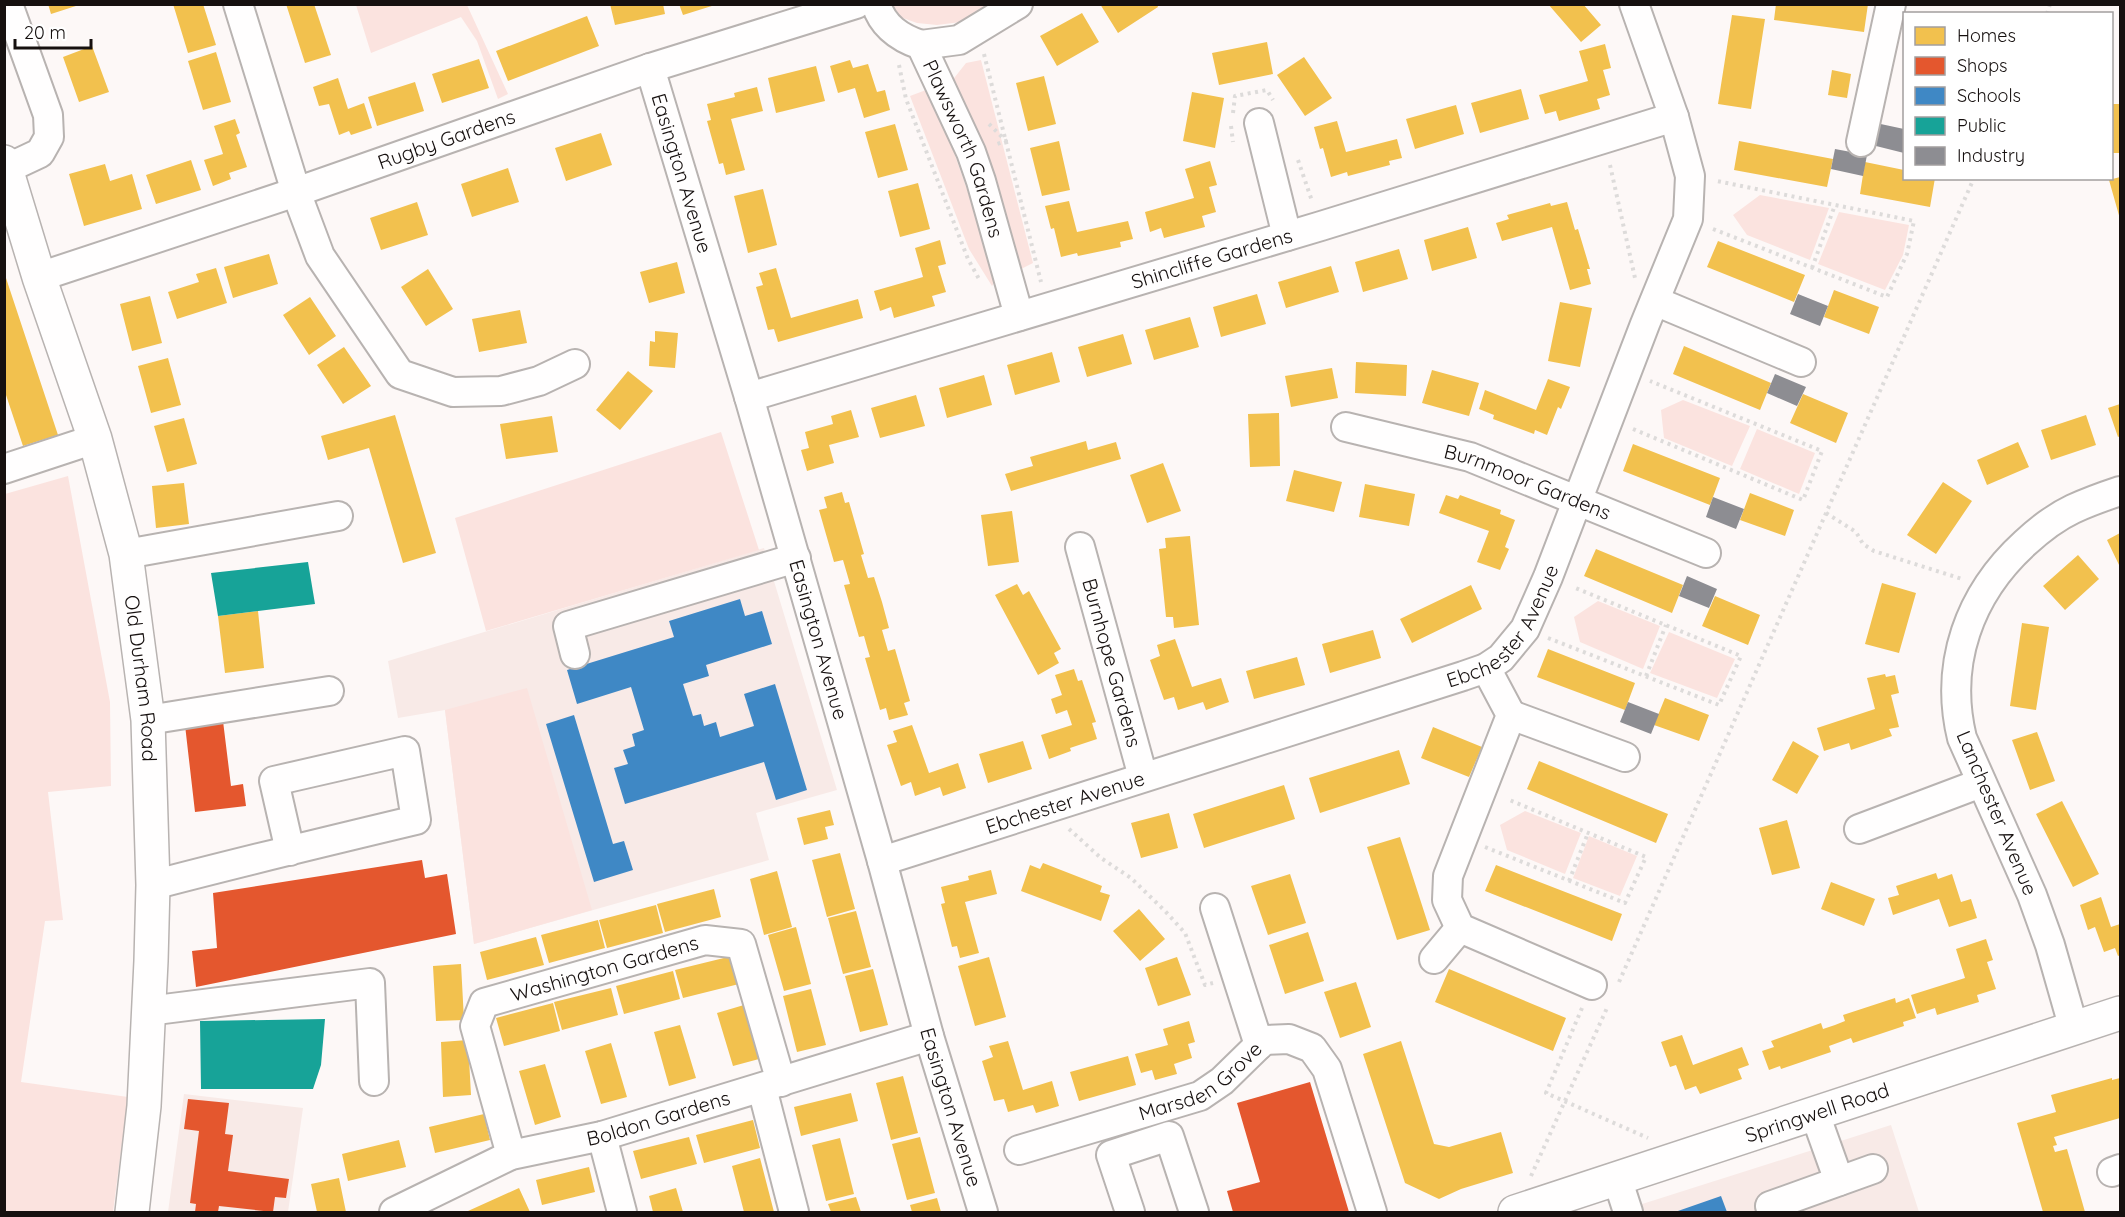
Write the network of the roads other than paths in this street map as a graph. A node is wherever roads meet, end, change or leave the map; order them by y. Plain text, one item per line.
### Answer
1 (8, 4) edge
2 (238, 4) edge
3 (856, 4) edge
4 (876, 4) edge
5 (1018, 4) edge
6 (1634, 4) edge
7 (1891, 4) edge
8 (921, 45) junction
9 (650, 68) junction
10 (1674, 117) junction
11 (1259, 123) dead end
12 (1861, 142) dead end
13 (5, 165) edge
14 (296, 192) junction
15 (1287, 236) junction
16 (39, 277) junction
17 (1650, 312) junction
18 (1019, 316) junction
19 (1801, 362) dead end
20 (574, 364) dead end
21 (749, 398) junction
22 (1346, 427) dead end
23 (95, 439) junction
24 (4, 469) edge
25 (2121, 491) edge
26 (1576, 499) junction
27 (338, 516) dead end
28 (1080, 547) dead end
29 (1706, 553) dead end
30 (126, 554) junction
31 (796, 558) junction
32 (575, 654) dead end
33 (1486, 668) junction
34 (329, 691) dead end
35 (1511, 715) junction
36 (148, 720) junction
37 (1625, 757) dead end
38 (1143, 777) junction
39 (1981, 783) junction
40 (1859, 829) dead end
41 (290, 851) junction
42 (882, 861) junction
43 (153, 885) junction
44 (1215, 908) dead end
45 (1460, 928) junction
46 (1434, 959) dead end
47 (1605, 994) road end
48 (148, 1011) junction
49 (2121, 1013) edge
50 (2074, 1029) junction
51 (928, 1036) junction
52 (1259, 1045) junction
53 (374, 1081) dead end
54 (771, 1085) junction
55 (1815, 1114) junction
56 (602, 1136) junction
57 (1019, 1150) dead end
58 (511, 1155) junction
59 (1873, 1169) dead end
60 (1617, 1178) junction
61 (1839, 1181) junction
62 (1770, 1206) dead end
63 (132, 1212) edge
64 (394, 1212) edge
65 (622, 1212) edge
66 (794, 1212) edge
67 (982, 1212) edge
68 (1130, 1212) edge
69 (1194, 1212) edge
70 (1372, 1212) edge
71 (1515, 1212) edge
72 (1628, 1212) edge

1 - 13 street
2 - 14 street
3 - 9 street, Rugby Gardens
4 - 8 street, Plawsworth Gardens
5 - 8 street
6 - 10 street, Ebchester Avenue
7 - 12 street
8 - 18 street, Plawsworth Gardens
9 - 14 street, Rugby Gardens
9 - 21 street, Easington Avenue
10 - 15 street, Shincliffe Gardens
10 - 17 street, Ebchester Avenue
11 - 15 street
13 - 16 main road, Old Durham Road
14 - 16 street, Rugby Gardens
14 - 20 street
15 - 18 street, Shincliffe Gardens
16 - 23 main road, Old Durham Road
17 - 19 street
17 - 26 street, Ebchester Avenue
18 - 21 street, Shincliffe Gardens
21 - 31 street, Easington Avenue
22 - 26 street, Burnmoor Gardens
23 - 24 street
23 - 30 main road, Old Durham Road
25 - 39 street, Lanchester Avenue
26 - 29 street, Burnmoor Gardens
26 - 33 street, Ebchester Avenue
27 - 30 street
28 - 38 street, Burnhope Gardens
30 - 36 main road, Old Durham Road
31 - 32 street
31 - 42 street, Easington Avenue
33 - 35 street
33 - 38 street, Ebchester Avenue
34 - 36 street
35 - 37 street
35 - 45 street
36 - 43 main road, Old Durham Road
38 - 42 street, Ebchester Avenue
39 - 40 street
39 - 50 street, Lanchester Avenue
41 - 41 street
41 - 43 street
42 - 51 street, Easington Avenue
43 - 48 main road, Old Durham Road
44 - 52 street
45 - 46 street
45 - 47 street
48 - 53 street
48 - 63 main road, Old Durham Road
49 - 50 main road, Springwell Road
50 - 55 main road, Springwell Road
51 - 54 street, Boldon Gardens
51 - 67 street, Easington Avenue
52 - 57 street, Marsden Grove
52 - 70 street, Marsden Grove
54 - 56 street, Boldon Gardens
54 - 58 street, Washington Gardens
54 - 66 street
55 - 60 main road, Springwell Road
55 - 61 street
56 - 58 street, Boldon Gardens
56 - 65 street
58 - 64 street, Boldon Gardens
59 - 61 street
60 - 71 main road, Springwell Road
60 - 72 street
61 - 62 street
68 - 69 street

